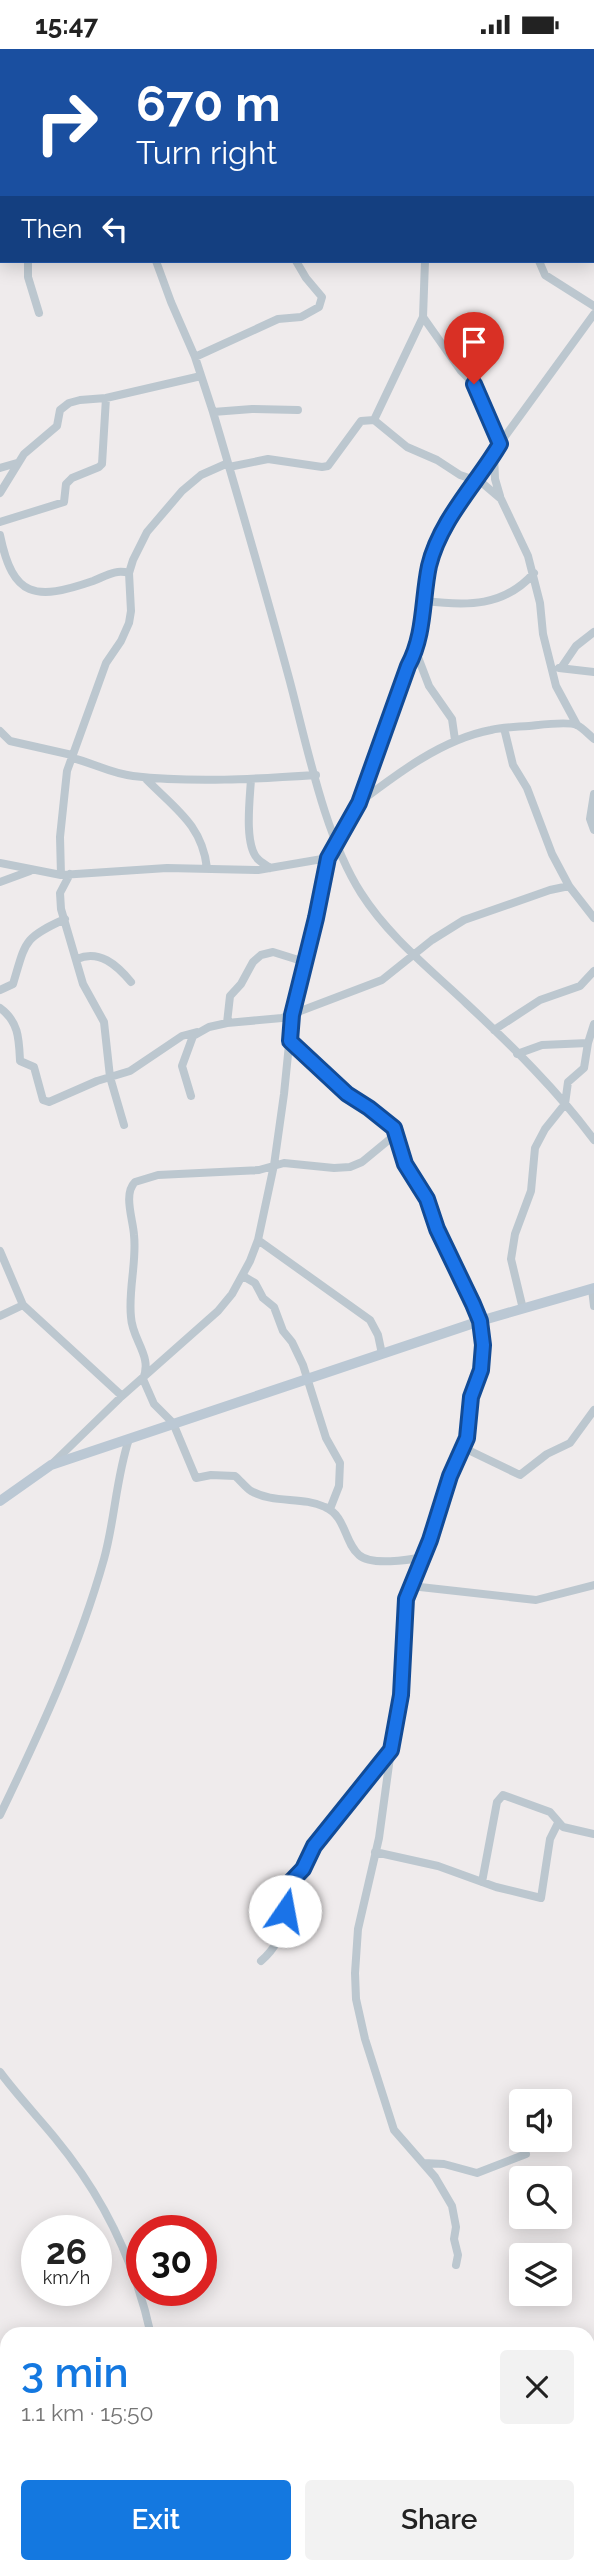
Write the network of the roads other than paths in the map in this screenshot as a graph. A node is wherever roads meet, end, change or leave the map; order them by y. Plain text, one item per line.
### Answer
1 (28, 263) edge
2 (157, 263) edge
3 (297, 263) edge
4 (425, 263) edge
5 (540, 263) edge
6 (594, 306) edge
7 (39, 313) dead end
8 (594, 314) edge
9 (423, 317) junction
10 (195, 357) junction
11 (201, 376) junction
12 (106, 398) junction
13 (298, 410) dead end
14 (213, 412) junction
15 (374, 420) junction
16 (500, 444) junction
17 (494, 453) junction
18 (17, 463) junction
19 (229, 465) junction
20 (0, 468) edge
21 (474, 479) junction
22 (0, 493) edge
23 (500, 499) junction
24 (0, 522) edge
25 (0, 535) edge
26 (129, 573) junction
27 (534, 573) junction
28 (425, 601) junction
29 (594, 632) edge
30 (416, 652) junction
31 (556, 668) junction
32 (594, 672) edge
33 (577, 725) junction
34 (504, 728) junction
35 (0, 731) edge
36 (594, 739) edge
37 (455, 740) junction
38 (72, 756) junction
39 (316, 775) junction
40 (145, 778) junction
41 (251, 779) junction
42 (594, 794) edge
43 (359, 803) junction
44 (594, 830) edge
45 (336, 843) junction
46 (328, 858) junction
47 (0, 863) edge
48 (207, 868) junction
49 (270, 869) junction
50 (32, 871) junction
51 (65, 875) junction
52 (0, 882) edge
53 (569, 886) junction
54 (594, 918) edge
55 (65, 919) junction
56 (414, 954) junction
57 (77, 959) junction
58 (306, 962) junction
59 (594, 971) edge
60 (131, 982) dead end
61 (0, 990) edge
62 (0, 1007) edge
63 (292, 1015) junction
64 (226, 1023) junction
65 (594, 1024) edge
66 (494, 1030) junction
67 (200, 1032) junction
68 (290, 1041) junction
69 (588, 1043) junction
70 (517, 1054) junction
71 (110, 1077) junction
72 (191, 1096) dead end
73 (565, 1104) junction
74 (124, 1125) dead end
75 (396, 1134) junction
76 (594, 1140) edge
77 (274, 1165) junction
78 (258, 1241) junction
79 (0, 1251) edge
80 (243, 1276) junction
81 (593, 1288) edge
82 (23, 1305) junction
83 (594, 1306) edge
84 (523, 1309) junction
85 (0, 1316) edge
86 (480, 1321) junction
87 (382, 1354) junction
88 (143, 1379) junction
89 (308, 1379) junction
90 (122, 1396) junction
91 (594, 1410) edge
92 (173, 1423) junction
93 (129, 1439) junction
94 (464, 1448) junction
95 (51, 1465) junction
96 (0, 1501) edge
97 (330, 1509) junction
98 (424, 1557) junction
99 (594, 1585) edge
100 (411, 1586) junction
101 (391, 1750) junction
102 (2, 1805) edge
103 (0, 1815) edge
104 (558, 1822) junction
105 (594, 1834) edge
106 (375, 1852) junction
107 (482, 1882) junction
108 (261, 1961) dead end
109 (0, 2072) edge
110 (526, 2154) dead end
111 (423, 2163) junction
112 (456, 2265) dead end
113 (149, 2327) edge

1 - 7 street
2 - 10 street
3 - 10 street
4 - 9 street
5 - 6 street
8 - 16 street
9 - 15 street
9 - 16 street
10 - 11 street
11 - 12 street
11 - 14 street
12 - 18 street
12 - 24 street
13 - 14 street
14 - 19 street
15 - 19 street
15 - 21 street
16 - 17 street
17 - 21 street
17 - 23 street
18 - 20 street
18 - 22 street
19 - 26 street
19 - 39 street
21 - 23 street
21 - 28 street
23 - 27 street
25 - 26 street
26 - 38 street
27 - 28 street
27 - 31 street
28 - 30 street
29 - 31 street
30 - 37 street
30 - 43 street
31 - 32 street
31 - 33 street
33 - 34 street
33 - 36 street
34 - 37 street
34 - 53 street
35 - 38 street
37 - 43 street
38 - 40 street
38 - 51 street
39 - 41 street
39 - 45 street
40 - 41 street
40 - 48 street
41 - 49 street
42 - 44 street
43 - 45 street
45 - 46 street
45 - 56 street
46 - 49 street
46 - 58 street
47 - 50 street
48 - 49 street
48 - 51 street
50 - 51 street
50 - 52 street
51 - 55 street
53 - 54 street
53 - 56 street
55 - 57 street
55 - 61 street
56 - 63 street
56 - 66 street
57 - 60 street
57 - 71 street
58 - 63 street
58 - 64 street
59 - 66 street
62 - 71 street
63 - 64 street
63 - 68 street
64 - 67 street
65 - 69 street
66 - 70 street
67 - 71 street
67 - 72 street
68 - 75 street
68 - 77 street
69 - 70 street
69 - 73 street
70 - 73 street
71 - 74 street
73 - 76 street
73 - 84 street
75 - 77 street
75 - 86 street
77 - 78 street
77 - 88 street
78 - 80 street
78 - 87 street
79 - 82 street
80 - 88 street
80 - 89 street
81 - 83 street
81 - 84 street
82 - 85 street
82 - 90 street
84 - 86 street
86 - 87 street
86 - 94 street
87 - 89 street
88 - 90 street
88 - 92 street
89 - 92 street
89 - 97 street
90 - 95 street
91 - 94 street
92 - 93 street
92 - 97 street
93 - 95 street
93 - 102 street
94 - 98 street
95 - 96 street
97 - 98 street
98 - 100 street
99 - 100 street
100 - 101 street
101 - 106 street
101 - 108 street
102 - 103 street
104 - 105 street
104 - 107 street
104 - 107 street
106 - 107 street
106 - 111 street
109 - 113 street
110 - 111 street
111 - 112 street

